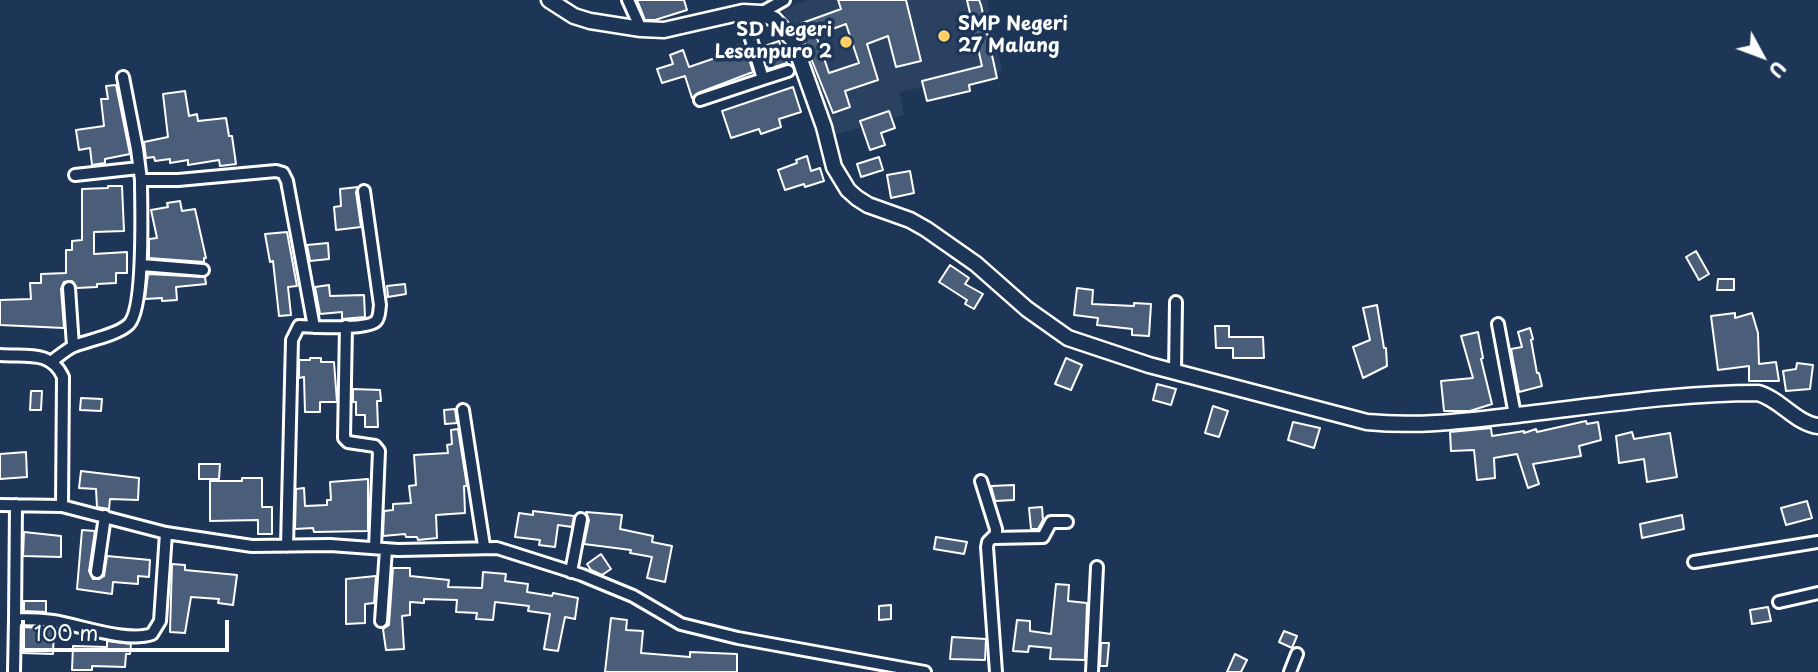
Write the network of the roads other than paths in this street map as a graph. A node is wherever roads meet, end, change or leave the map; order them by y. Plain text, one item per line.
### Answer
1 (549, 0) edge
2 (628, 0) edge
3 (784, 0) edge
4 (752, 9) edge
5 (641, 29) junction
6 (788, 71) dead end
7 (123, 77) dead end
8 (763, 79) junction
9 (700, 100) dead end
10 (139, 168) junction
11 (75, 175) dead end
12 (141, 180) junction
13 (363, 191) dead end
14 (142, 265) junction
15 (203, 270) dead end
16 (69, 288) dead end
17 (1176, 302) dead end
18 (1498, 324) dead end
19 (346, 326) junction
20 (314, 327) junction
21 (73, 346) junction
22 (0, 355) edge
23 (52, 360) junction
24 (1175, 372) junction
25 (463, 410) dead end
26 (1515, 415) junction
27 (1818, 426) edge
28 (981, 481) dead end
29 (0, 505) edge
30 (16, 505) junction
31 (62, 506) junction
32 (105, 516) junction
33 (581, 519) dead end
34 (1067, 522) dead end
35 (166, 533) junction
36 (993, 538) junction
37 (1818, 542) edge
38 (287, 546) junction
39 (484, 547) junction
40 (380, 549) junction
41 (1694, 562) dead end
42 (1097, 567) dead end
43 (97, 572) dead end
44 (572, 572) junction
45 (1818, 593) edge
46 (1779, 602) dead end
47 (15, 619) junction
48 (380, 621) dead end
49 (1297, 654) dead end
50 (14, 672) edge
51 (925, 672) edge
52 (996, 672) edge
53 (1092, 672) edge
54 (1290, 672) edge

1 - 5 street
2 - 5 street
3 - 4 street
4 - 5 street
4 - 8 street
4 - 24 street
6 - 8 street
7 - 10 street
8 - 9 street
10 - 11 street
10 - 12 street
12 - 14 street
12 - 20 street
13 - 19 street
14 - 15 street
14 - 21 street
16 - 21 street
17 - 24 street
18 - 26 street
19 - 20 street
19 - 40 street
20 - 38 street
21 - 23 street
22 - 23 street
23 - 31 street
24 - 26 street
25 - 39 street
26 - 27 street
28 - 36 street
29 - 30 street
30 - 31 street
30 - 47 street
31 - 32 street
32 - 35 street
32 - 43 street
33 - 44 street
34 - 36 street
35 - 38 street
35 - 47 street
36 - 52 street
37 - 41 street
38 - 40 street
39 - 40 street
39 - 44 street
40 - 48 street
42 - 53 street
44 - 51 street
45 - 46 street
47 - 50 street
49 - 54 street

